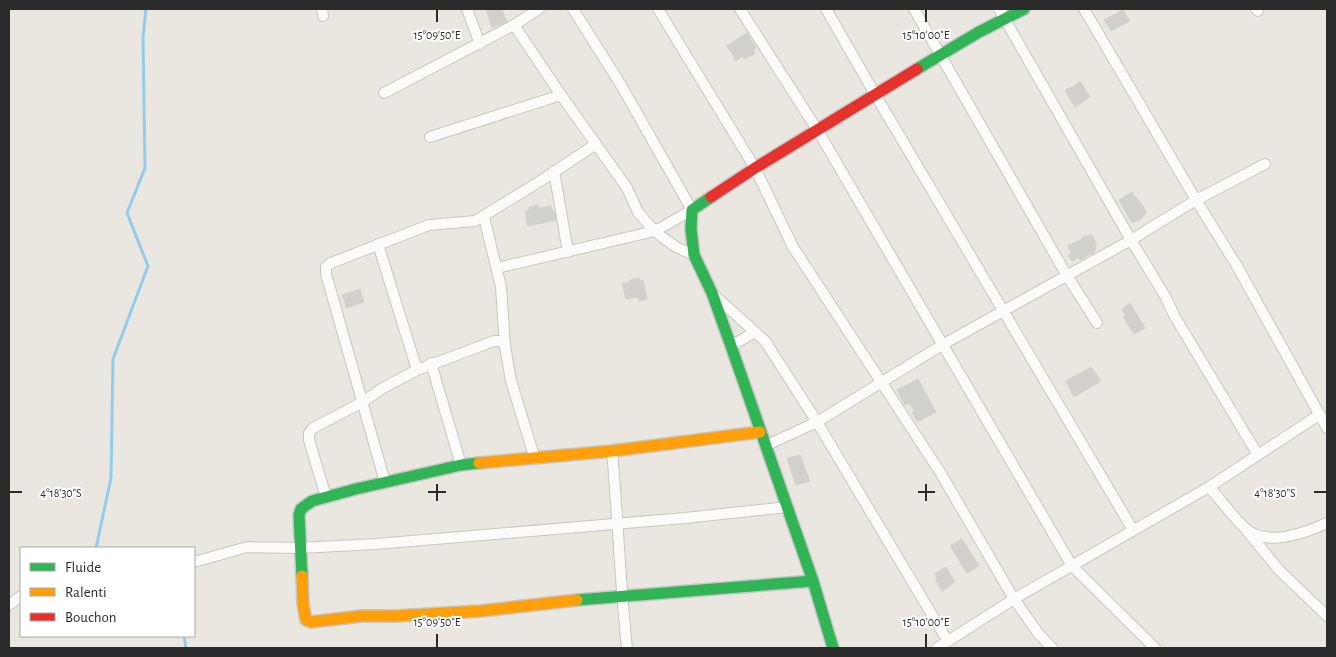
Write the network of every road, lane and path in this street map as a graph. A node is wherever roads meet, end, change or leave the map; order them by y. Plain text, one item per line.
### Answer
1 (467, 9) edge
2 (539, 9) edge
3 (573, 9) edge
4 (658, 9) edge
5 (740, 9) edge
6 (826, 9) edge
7 (914, 9) edge
8 (1024, 9) edge
9 (1084, 9) edge
10 (1002, 14) edge
11 (514, 25) junction
12 (480, 44) junction
13 (940, 55) junction
14 (384, 93) dead end
15 (561, 94) junction
16 (876, 96) junction
17 (818, 130) junction
18 (430, 137) dead end
19 (596, 144) junction
20 (1265, 164) dead end
21 (754, 168) junction
22 (554, 171) junction
23 (1196, 200) junction
24 (692, 210) junction
25 (484, 217) junction
26 (655, 231) junction
27 (1131, 240) junction
28 (378, 244) junction
29 (568, 252) junction
30 (694, 255) junction
31 (496, 268) junction
32 (1066, 274) junction
33 (712, 293) junction
34 (1003, 309) junction
35 (1097, 324) dead end
36 (755, 332) junction
37 (942, 345) junction
38 (505, 346) junction
39 (731, 346) junction
40 (431, 363) junction
41 (417, 370) junction
42 (882, 383) junction
43 (361, 403) junction
44 (1319, 415) junction
45 (817, 422) junction
46 (1327, 428) edge
47 (760, 432) junction
48 (765, 446) junction
49 (612, 452) junction
50 (1258, 455) junction
51 (535, 459) junction
52 (461, 465) junction
53 (385, 482) junction
54 (1209, 487) junction
55 (326, 497) junction
56 (787, 507) junction
57 (1327, 523) edge
58 (619, 524) junction
59 (1133, 530) junction
60 (1246, 530) junction
61 (299, 548) junction
62 (195, 562) edge
63 (1072, 566) junction
64 (813, 580) junction
65 (622, 595) junction
66 (20, 597) edge
67 (1014, 600) junction
68 (9, 605) edge
69 (1327, 616) edge
70 (947, 640) junction
71 (627, 648) edge
72 (833, 648) edge
73 (937, 648) edge
74 (1052, 648) edge
75 (1155, 648) edge

1 - 12 street
2 - 11 street
3 - 24 street
4 - 21 street
5 - 17 street
6 - 16 street
7 - 13 street
8 - 10 street
9 - 23 street
10 - 13 street
10 - 27 street
11 - 12 street
11 - 15 street
12 - 14 street
13 - 16 street
13 - 32 street
15 - 18 street
15 - 19 street
16 - 17 street
16 - 34 street
17 - 21 street
17 - 37 street
19 - 22 street
19 - 26 street
20 - 23 street
21 - 24 street
21 - 42 street
22 - 25 street
22 - 29 street
23 - 27 street
23 - 44 street
24 - 26 street
24 - 30 street
25 - 28 street
25 - 31 street
26 - 29 street
26 - 30 street
27 - 32 street
27 - 50 street
28 - 41 street
28 - 43 street
29 - 31 street
30 - 33 street
31 - 38 street
32 - 34 street
32 - 35 street
33 - 36 street
33 - 39 street
34 - 37 street
34 - 59 street
36 - 39 street
36 - 45 street
37 - 42 street
37 - 63 street
38 - 40 street
38 - 51 street
39 - 47 street
40 - 41 street
40 - 52 street
41 - 43 street
42 - 45 street
42 - 67 street
43 - 53 street
43 - 55 street
44 - 46 street
44 - 50 street
45 - 48 street
45 - 70 street
47 - 48 street
47 - 49 street
48 - 56 street
49 - 51 street
49 - 58 street
50 - 54 street
51 - 52 street
52 - 53 street
53 - 55 street
54 - 59 street
54 - 60 street
55 - 61 street
56 - 58 street
56 - 64 street
57 - 60 street
58 - 61 street
58 - 65 street
59 - 63 street
60 - 69 street
61 - 62 street
61 - 65 street
63 - 67 street
63 - 75 street
64 - 65 street
64 - 72 street
65 - 71 street
66 - 68 street
67 - 70 street
67 - 74 street
70 - 73 street

